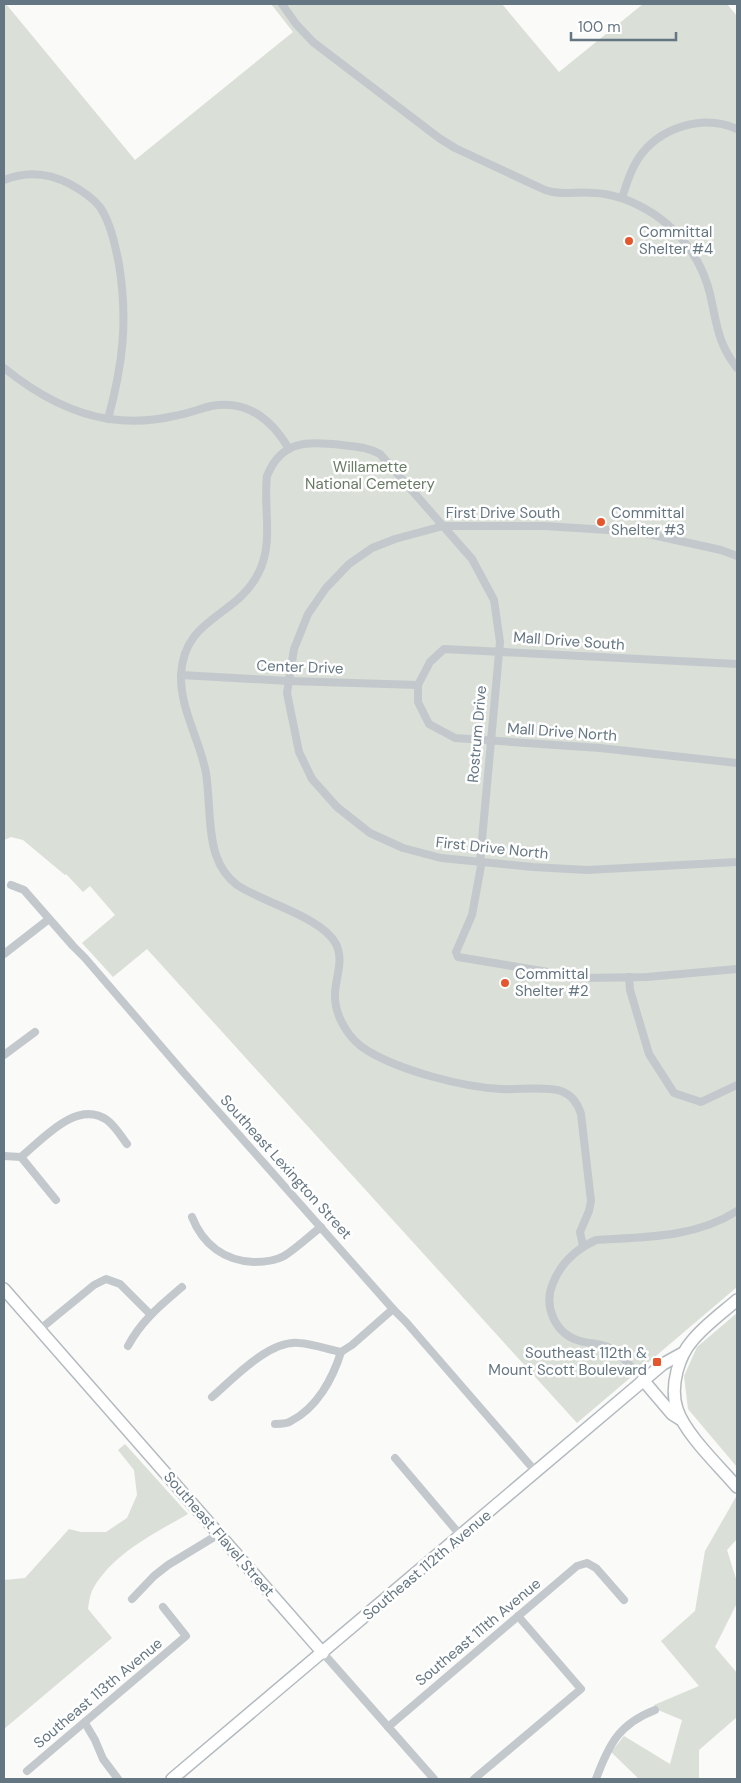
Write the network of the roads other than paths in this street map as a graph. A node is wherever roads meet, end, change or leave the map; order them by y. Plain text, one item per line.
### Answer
1 (282, 4) edge
2 (737, 129) edge
3 (4, 180) edge
4 (622, 198) junction
5 (4, 368) edge
6 (737, 368) edge
7 (108, 419) junction
8 (289, 449) junction
9 (443, 526) junction
10 (737, 556) edge
11 (499, 651) junction
12 (737, 664) edge
13 (181, 675) junction
14 (289, 681) junction
15 (418, 685) junction
16 (490, 741) junction
17 (737, 763) edge
18 (480, 862) junction
19 (737, 862) edge
20 (11, 885) dead end
21 (49, 919) junction
22 (4, 954) edge
23 (737, 969) edge
24 (629, 977) junction
25 (35, 1032) dead end
26 (4, 1055) edge
27 (737, 1086) edge
28 (127, 1144) dead end
29 (4, 1156) edge
30 (21, 1157) junction
31 (56, 1200) dead end
32 (737, 1211) edge
33 (192, 1217) dead end
34 (321, 1227) junction
35 (583, 1246) junction
36 (182, 1288) dead end
37 (4, 1289) edge
38 (737, 1300) edge
39 (394, 1309) junction
40 (150, 1314) junction
41 (39, 1330) junction
42 (128, 1346) dead end
43 (341, 1352) junction
44 (683, 1353) junction
45 (644, 1380) junction
46 (212, 1397) dead end
47 (683, 1421) junction
48 (275, 1424) dead end
49 (395, 1458) dead end
50 (536, 1472) junction
51 (737, 1488) edge
52 (219, 1534) junction
53 (461, 1536) junction
54 (132, 1599) dead end
55 (624, 1600) dead end
56 (163, 1608) dead end
57 (518, 1616) junction
58 (323, 1653) junction
59 (655, 1710) dead end
60 (85, 1723) junction
61 (388, 1727) junction
62 (27, 1771) dead end
63 (118, 1779) edge
64 (172, 1779) edge
65 (434, 1779) edge
66 (474, 1779) edge
67 (596, 1779) edge

1 - 4 street
2 - 4 street
3 - 7 street
4 - 6 street
5 - 7 street
7 - 8 street
8 - 9 street, Rostrum Drive
8 - 13 street
9 - 10 street, First Drive South
9 - 11 street, Rostrum Drive
9 - 14 street, First Drive South
11 - 12 street, Mall Drive South
11 - 15 street, Mall Drive South
11 - 16 street, Rostrum Drive
13 - 14 street, Center Drive
13 - 35 street
14 - 15 street, Center Drive
14 - 18 street, First Drive North
15 - 16 street, Mall Drive North
16 - 17 street, Mall Drive North
16 - 18 street, Rostrum Drive
18 - 19 street, First Drive North
18 - 24 street, Rostrum Drive
20 - 21 street, Southeast Lexington Street
21 - 22 street
21 - 34 street, Southeast Lexington Street
23 - 24 street
24 - 27 street
25 - 26 street
28 - 30 street
29 - 30 street
30 - 31 street
32 - 35 street
33 - 34 street
34 - 39 street, Southeast Lexington Street
35 - 45 street
36 - 40 street
37 - 41 main road, Southeast Flavel Street
38 - 44 main road
39 - 43 street
39 - 50 street, Southeast Lexington Street
40 - 41 street
40 - 42 street
41 - 52 main road, Southeast Flavel Street
43 - 46 street
43 - 48 street
44 - 45 main road, Southeast 112th Avenue
44 - 47 main road
45 - 47 main road
45 - 50 main road, Southeast 112th Avenue
47 - 51 main road
49 - 53 street
50 - 53 main road, Southeast 112th Avenue
52 - 54 street
52 - 58 main road, Southeast Flavel Street
53 - 58 main road, Southeast 112th Avenue
55 - 57 street, Southeast 111th Avenue
56 - 60 street, Southeast 113th Avenue
57 - 61 street, Southeast 111th Avenue
57 - 66 street
58 - 61 street, Southeast Flavel Street
58 - 64 main road, Southeast 112th Avenue
59 - 67 street
60 - 62 street, Southeast 113th Avenue
60 - 63 street
61 - 65 street, Southeast Flavel Street

